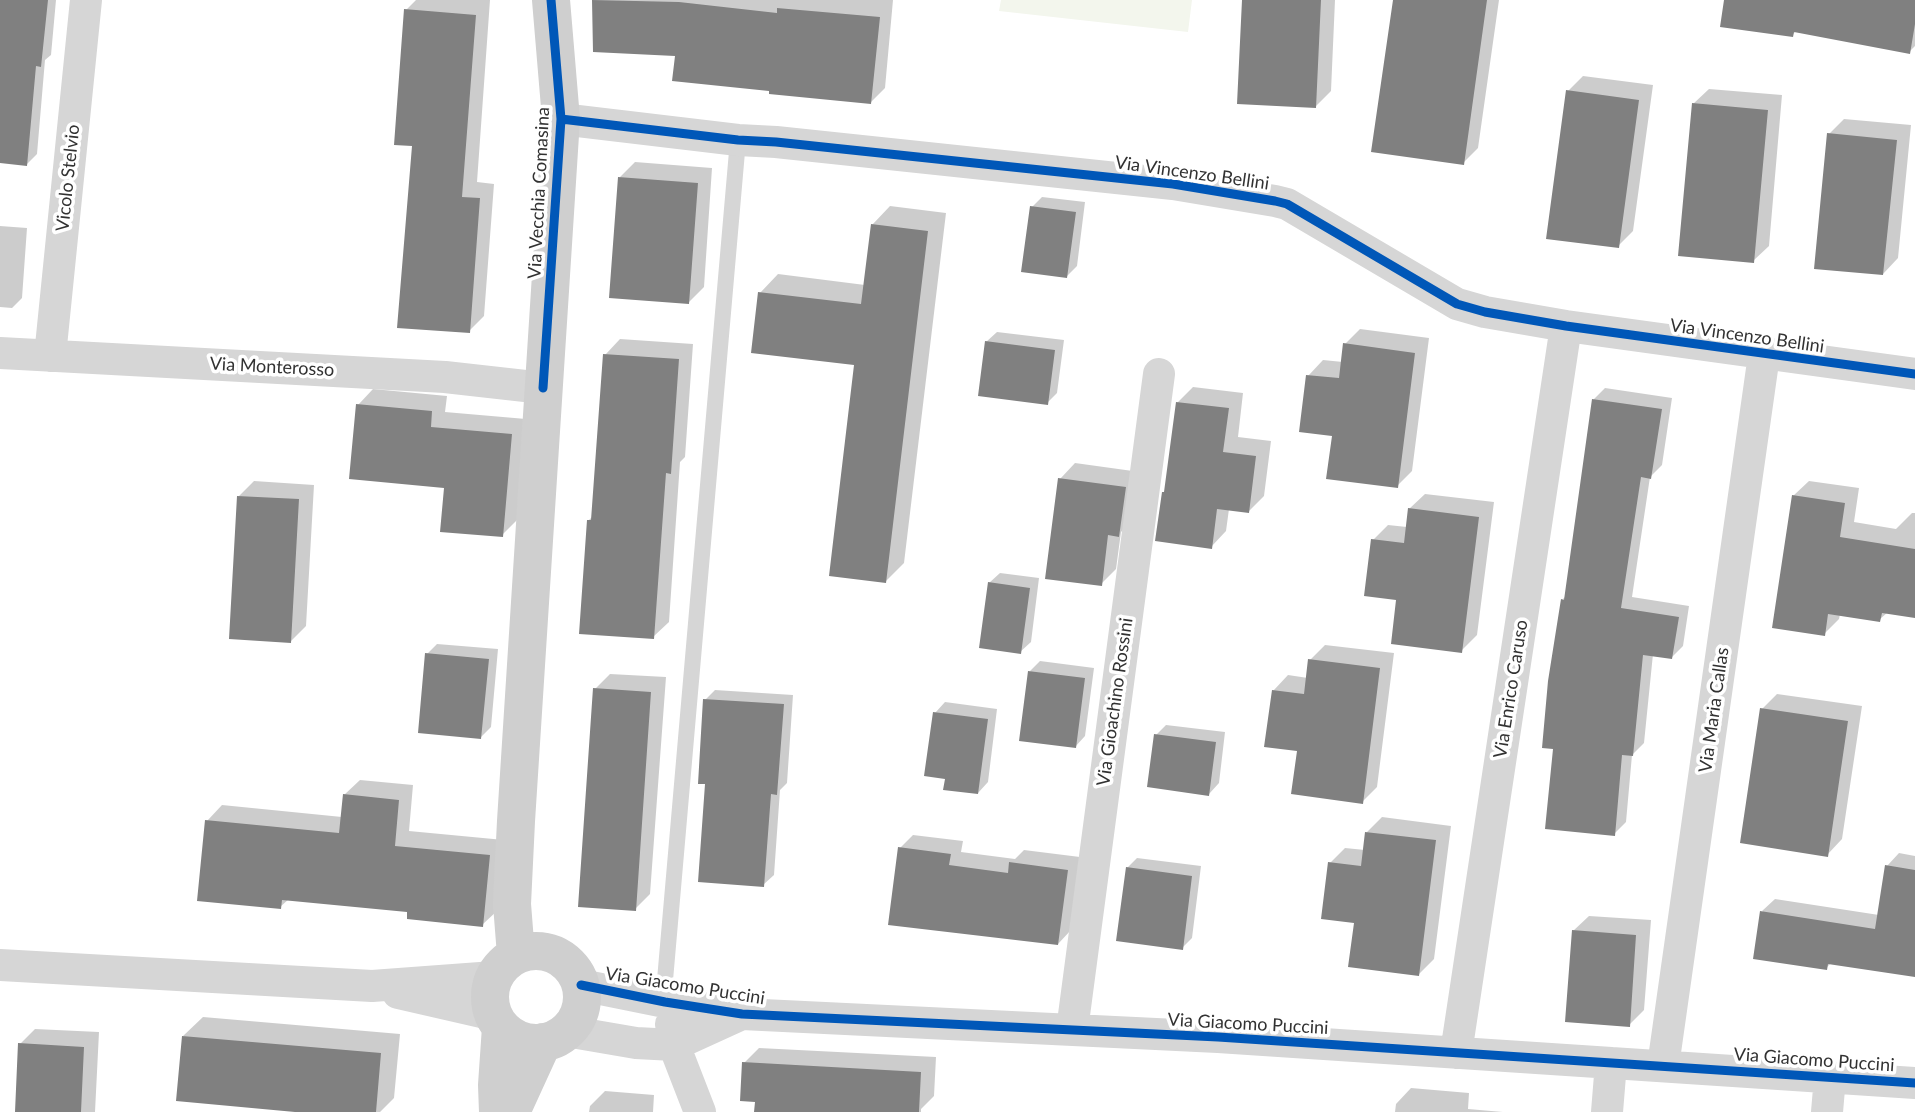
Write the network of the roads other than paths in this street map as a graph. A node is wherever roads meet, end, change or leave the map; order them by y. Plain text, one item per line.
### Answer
1 (86, 0) edge
2 (551, 0) edge
3 (561, 119) junction
4 (738, 140) junction
5 (1566, 326) junction
6 (0, 353) edge
7 (1764, 355) junction
8 (50, 356) junction
9 (1158, 374) dead end
10 (1915, 374) edge
11 (543, 388) junction
12 (521, 962) junction
13 (0, 965) edge
14 (581, 985) junction
15 (372, 986) junction
16 (665, 1002) junction
17 (742, 1014) junction
18 (498, 1021) junction
19 (1072, 1030) junction
20 (555, 1037) junction
21 (674, 1045) junction
22 (1456, 1053) junction
23 (1611, 1063) junction
24 (1663, 1066) junction
25 (1830, 1077) junction
26 (1915, 1083) edge
27 (498, 1112) edge
28 (511, 1112) edge
29 (700, 1112) edge
30 (1607, 1112) edge
31 (1827, 1112) edge

1 - 8 street, Vicolo Stelvio
2 - 3 street, Via Vecchia Comasina
3 - 4 street, Via Vincenzo Bellini
3 - 11 street, Via Vecchia Comasina
4 - 5 street, Via Vincenzo Bellini
4 - 16 lane
5 - 7 street, Via Vincenzo Bellini
5 - 22 street, Via Enrico Caruso
6 - 8 street, Via Monterosso
7 - 10 street, Via Vincenzo Bellini
7 - 24 street, Via Maria Callas
8 - 11 street, Via Monterosso
9 - 19 street, Via Gioachino Rossini
11 - 12 street, Via Vecchia Comasina
12 - 14 street
12 - 15 street
12 - 18 street
13 - 15 street
14 - 16 street, Via Giacomo Puccini
14 - 20 street
15 - 18 street
16 - 17 street, Via Giacomo Puccini
16 - 21 street
17 - 19 street, Via Giacomo Puccini
17 - 21 street, Via Giacomo Puccini
18 - 20 street
18 - 27 street
19 - 22 street, Via Giacomo Puccini
20 - 21 street, Via Giacomo Puccini
20 - 28 street
21 - 29 street
22 - 23 street, Via Giacomo Puccini
23 - 24 street, Via Giacomo Puccini
23 - 30 street
24 - 25 street, Via Giacomo Puccini
25 - 26 street, Via Giacomo Puccini
25 - 31 street

